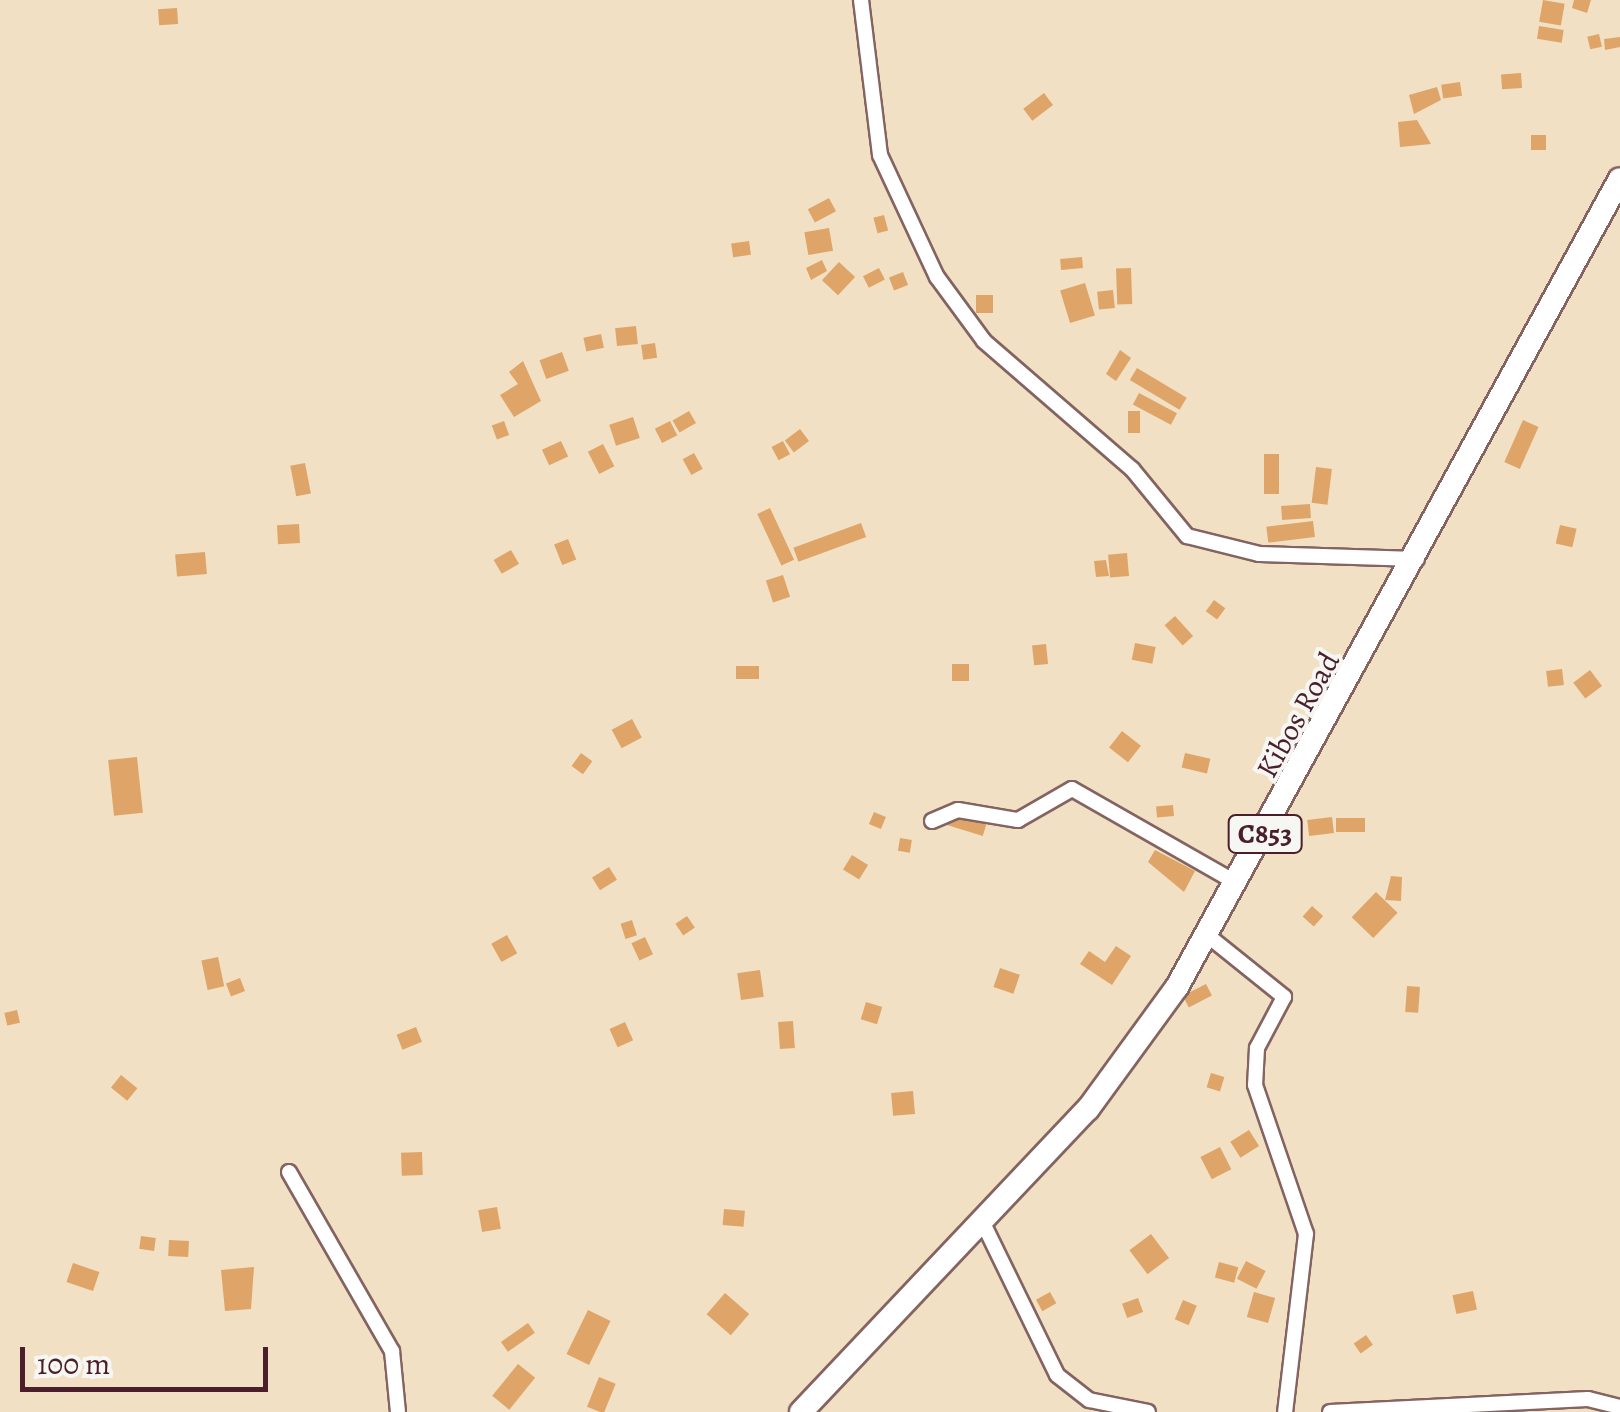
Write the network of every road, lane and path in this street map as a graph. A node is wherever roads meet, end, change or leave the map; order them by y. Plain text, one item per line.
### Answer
1 (860, 0) edge
2 (1620, 179) edge
3 (1418, 559) junction
4 (932, 821) dead end
5 (1237, 883) junction
6 (1207, 935) junction
7 (289, 1172) dead end
8 (983, 1223) junction
9 (1620, 1407) edge
10 (398, 1412) edge
11 (801, 1412) edge
12 (1148, 1412) edge
13 (1285, 1412) edge
14 (1330, 1412) edge

1 - 3 street
2 - 3 main road, Kibos Road / C853
3 - 5 main road, Kibos Road / C853
4 - 5 street
5 - 6 main road, Kibos Road / C853
6 - 8 main road, Kibos Road / C853
6 - 13 street
7 - 10 street
8 - 11 main road, Kibos Road / C853
8 - 12 street
9 - 14 street

